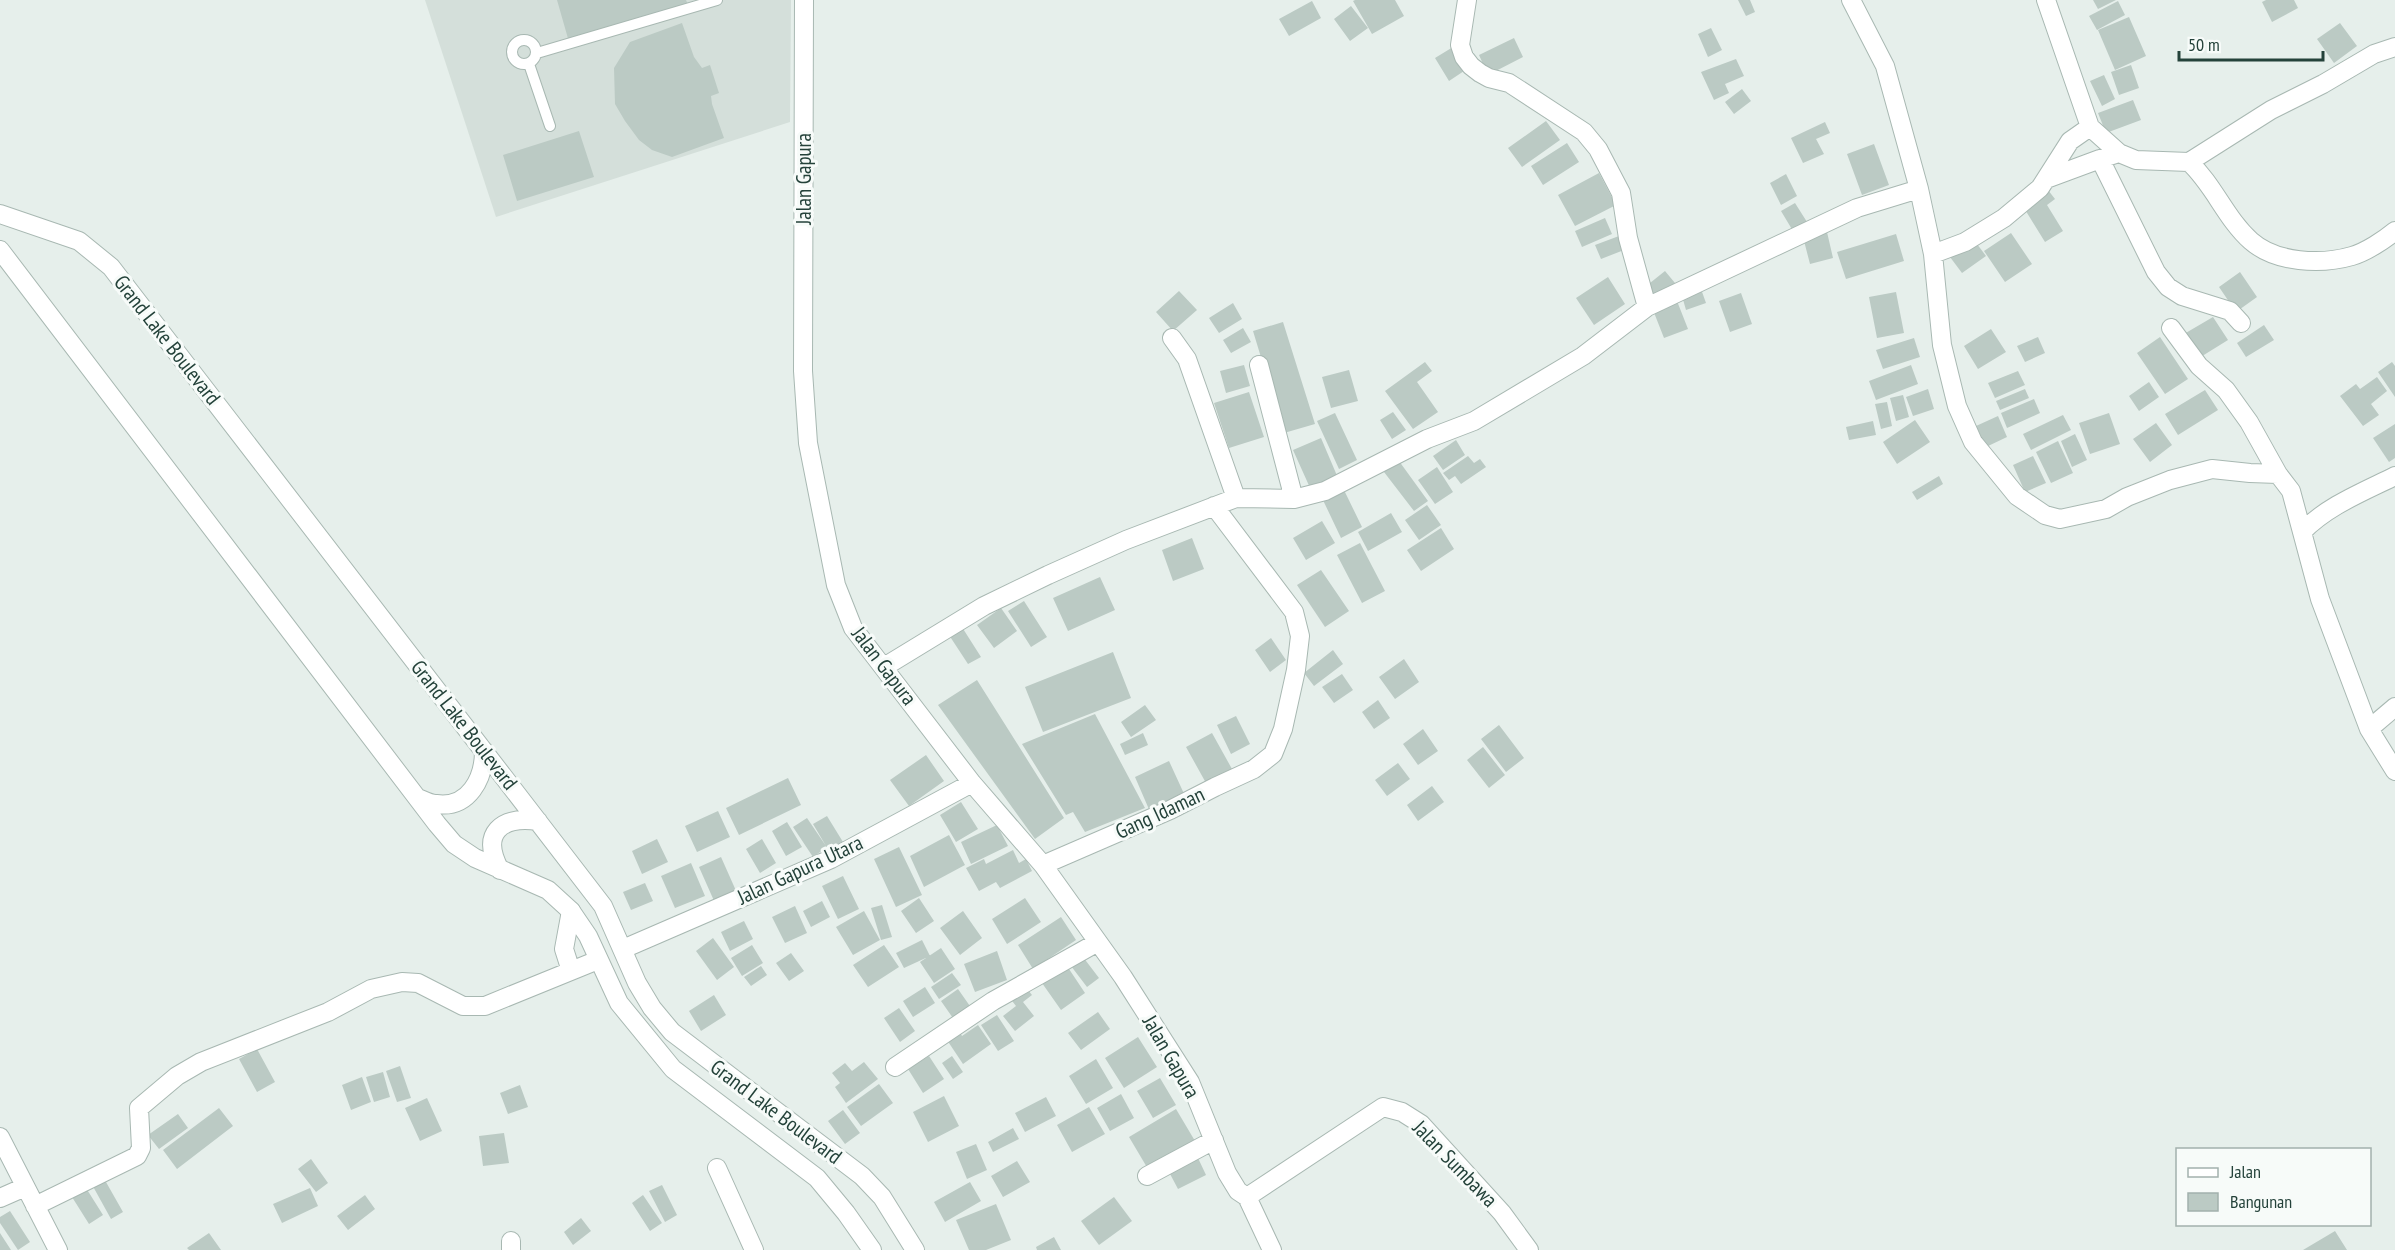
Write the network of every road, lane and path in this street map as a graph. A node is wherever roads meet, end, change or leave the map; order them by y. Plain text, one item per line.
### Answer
1 (717, 0) edge
2 (804, 0) edge
3 (1467, 0) edge
4 (1851, 0) edge
5 (2048, 0) edge
6 (2395, 47) edge
7 (537, 53) junction
8 (529, 64) junction
9 (550, 126) dead end
10 (2090, 127) junction
11 (2119, 153) junction
12 (2100, 159) junction
13 (2189, 162) junction
14 (2046, 179) junction
15 (1919, 189) junction
16 (0, 214) edge
17 (2395, 231) edge
18 (0, 250) edge
19 (1933, 254) junction
20 (7, 269) edge
21 (1647, 307) junction
22 (2241, 322) dead end
23 (2171, 328) dead end
24 (1172, 338) dead end
25 (1258, 365) dead end
26 (2278, 474) junction
27 (2395, 476) edge
28 (1236, 498) junction
29 (1294, 499) junction
30 (1214, 506) junction
31 (2302, 532) junction
32 (884, 667) junction
33 (2395, 707) edge
34 (2369, 729) junction
35 (484, 751) junction
36 (2395, 771) edge
37 (972, 783) junction
38 (418, 798) junction
39 (538, 821) junction
40 (1043, 865) junction
41 (500, 870) junction
42 (571, 911) junction
43 (1098, 942) junction
44 (623, 950) junction
45 (598, 960) junction
46 (571, 971) junction
47 (895, 1067) dead end
48 (0, 1137) edge
49 (1214, 1140) junction
50 (717, 1168) dead end
51 (1147, 1176) dead end
52 (25, 1187) junction
53 (0, 1197) edge
54 (1247, 1197) junction
55 (35, 1206) junction
56 (58, 1250) edge
57 (754, 1250) edge
58 (872, 1250) edge
59 (915, 1250) edge
60 (1272, 1250) edge
61 (1530, 1250) edge

1 - 7 lane
2 - 32 street, Jalan Gapura
3 - 21 street
4 - 15 street
5 - 10 street
6 - 13 street
7 - 8 lane
7 - 8 lane
8 - 9 lane
10 - 11 street
10 - 14 street
11 - 12 street
11 - 13 street
12 - 14 street
12 - 22 street
13 - 17 street
14 - 19 street
15 - 19 street
15 - 21 street
16 - 35 street, Grand Lake Boulevard
18 - 20 street, Grand Lake Boulevard
19 - 26 street
20 - 38 street, Grand Lake Boulevard
21 - 29 street
23 - 26 street
24 - 28 street
25 - 29 street
26 - 31 street
27 - 31 street
28 - 29 street
28 - 30 street
30 - 32 street
30 - 40 street, Gang Idaman
31 - 34 street
32 - 37 street, Jalan Gapura
33 - 34 street
34 - 36 street
35 - 38 street
35 - 39 street, Grand Lake Boulevard
37 - 40 street, Jalan Gapura
37 - 44 street, Jalan Gapura Utara
38 - 41 street, Grand Lake Boulevard
39 - 41 street
39 - 44 street, Grand Lake Boulevard
40 - 43 street, Jalan Gapura
41 - 42 street, Grand Lake Boulevard
42 - 45 street, Grand Lake Boulevard
42 - 46 street
43 - 47 street
43 - 49 street, Jalan Gapura
44 - 59 street, Grand Lake Boulevard
45 - 46 street
45 - 58 street, Grand Lake Boulevard
46 - 55 street
48 - 52 street
49 - 51 street
49 - 54 street, Jalan Gapura
50 - 57 street
52 - 53 street
52 - 55 street
54 - 60 street, Jalan Gapura
54 - 61 street, Jalan Sumbawa
55 - 56 street

